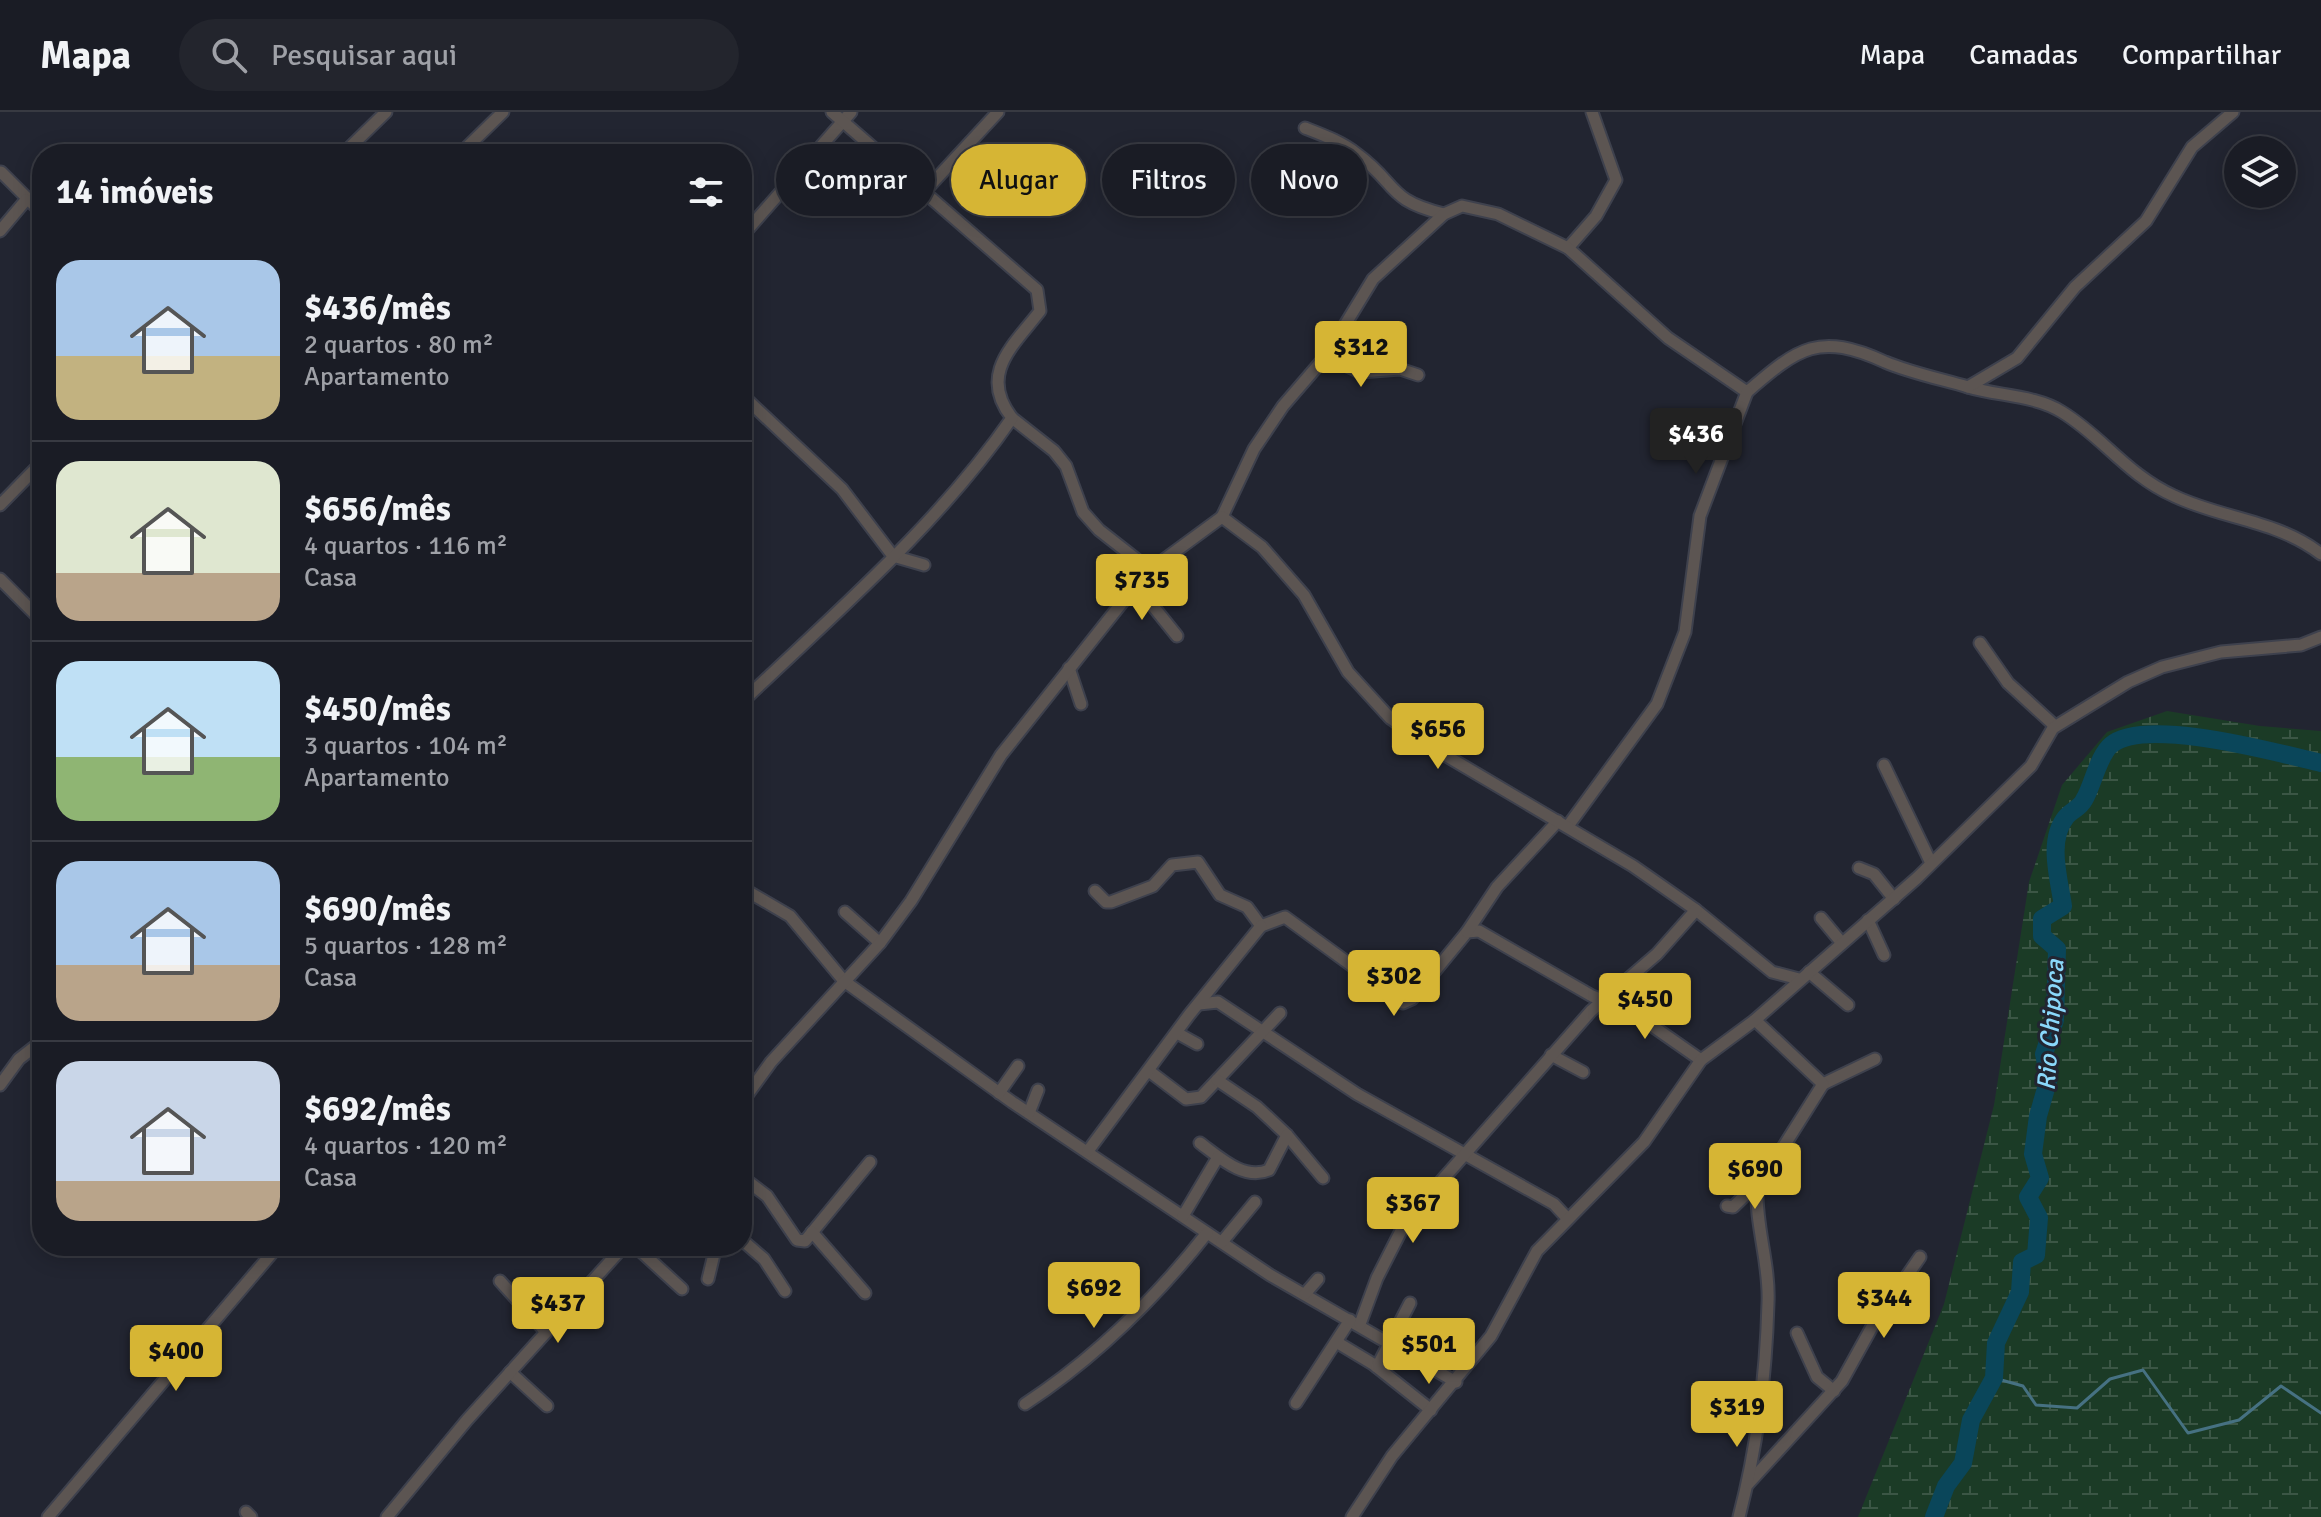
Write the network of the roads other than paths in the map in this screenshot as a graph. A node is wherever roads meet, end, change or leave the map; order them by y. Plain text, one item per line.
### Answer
1 (386, 112) edge
2 (503, 112) edge
3 (832, 112) edge
4 (998, 112) edge
5 (1592, 112) edge
6 (2233, 112) edge
7 (847, 116) edge
8 (1305, 128) dead end
9 (353, 144) edge
10 (470, 144) edge
11 (876, 144) edge
12 (1, 172) edge
13 (935, 180) edge
14 (935, 199) edge
15 (26, 200) junction
16 (32, 205) edge
17 (1424, 211) junction
18 (1444, 214) junction
19 (752, 225) edge
20 (1429, 227) junction
21 (0, 231) edge
22 (1568, 248) junction
23 (1326, 356) junction
24 (1418, 375) dead end
25 (1968, 387) junction
26 (1747, 392) junction
27 (752, 404) edge
28 (1012, 418) junction
29 (32, 472) edge
30 (0, 505) edge
31 (1222, 517) junction
32 (2321, 554) edge
33 (893, 556) junction
34 (924, 565) dead end
35 (1150, 570) junction
36 (0, 579) edge
37 (1136, 585) junction
38 (32, 611) edge
39 (1177, 636) dead end
40 (2321, 637) edge
41 (1980, 643) dead end
42 (1069, 668) junction
43 (752, 692) edge
44 (1081, 704) dead end
45 (2055, 726) junction
46 (1884, 765) dead end
47 (1563, 823) junction
48 (1931, 863) junction
49 (1859, 868) dead end
50 (1095, 891) dead end
51 (752, 894) edge
52 (1894, 899) junction
53 (1696, 910) junction
54 (845, 912) dead end
55 (1821, 918) dead end
56 (1868, 920) junction
57 (1261, 926) junction
58 (1467, 932) junction
59 (1841, 942) junction
60 (880, 943) junction
61 (1884, 955) dead end
62 (1772, 972) junction
63 (1804, 976) junction
64 (844, 981) junction
65 (1215, 985) junction
66 (1779, 997) junction
67 (1604, 1000) junction
68 (1218, 1002) junction
69 (1199, 1004) junction
70 (1848, 1005) dead end
71 (1280, 1013) dead end
72 (1755, 1020) junction
73 (1260, 1032) junction
74 (1177, 1033) junction
75 (1197, 1044) dead end
76 (32, 1049) edge
77 (1551, 1055) junction
78 (1875, 1059) dead end
79 (1701, 1060) junction
80 (1018, 1066) dead end
81 (1149, 1071) junction
82 (1583, 1072) dead end
83 (1217, 1080) junction
84 (1823, 1084) junction
85 (0, 1085) edge
86 (752, 1088) edge
87 (1038, 1090) dead end
88 (999, 1093) junction
89 (1029, 1113) junction
90 (1287, 1135) junction
91 (1200, 1143) dead end
92 (1088, 1151) junction
93 (1218, 1157) junction
94 (1460, 1158) junction
95 (870, 1162) dead end
96 (1323, 1178) dead end
97 (752, 1185) edge
98 (1757, 1186) junction
99 (1255, 1202) dead end
100 (1727, 1206) dead end
101 (1183, 1216) junction
102 (1567, 1218) junction
103 (812, 1232) junction
104 (1207, 1233) junction
105 (1222, 1242) junction
106 (752, 1249) edge
107 (270, 1256) edge
108 (615, 1256) edge
109 (646, 1256) edge
110 (714, 1256) edge
111 (1920, 1257) dead end
112 (708, 1279) dead end
113 (1318, 1279) dead end
114 (500, 1281) dead end
115 (682, 1289) dead end
116 (785, 1291) dead end
117 (865, 1293) dead end
118 (1305, 1294) junction
119 (1410, 1303) dead end
120 (1355, 1322) junction
121 (546, 1332) junction
122 (1797, 1333) dead end
123 (1391, 1342) junction
124 (1338, 1343) junction
125 (1377, 1367) junction
126 (510, 1372) junction
127 (1456, 1382) junction
128 (1834, 1391) junction
129 (1296, 1403) dead end
130 (1025, 1404) dead end
131 (547, 1406) dead end
132 (1431, 1410) junction
133 (1748, 1484) junction
134 (48, 1517) edge
135 (387, 1517) edge
136 (1352, 1517) edge
137 (1739, 1517) edge

1 - 9 street
2 - 10 street
3 - 7 street
4 - 13 street
5 - 22 street
6 - 25 street
7 - 11 street
7 - 19 street
8 - 17 street
12 - 15 street
14 - 28 street
15 - 16 street
15 - 21 street
17 - 18 street
17 - 20 street
18 - 20 street
18 - 22 street
20 - 23 street
22 - 26 street
23 - 24 street
23 - 31 street
25 - 26 street
25 - 32 street
26 - 47 street
27 - 33 street
28 - 33 street
28 - 35 street
29 - 30 street
31 - 35 street
31 - 47 street
33 - 34 street
33 - 43 street
35 - 37 street
36 - 38 street
37 - 39 street
37 - 42 street
40 - 45 street
41 - 45 street
42 - 44 street
42 - 60 street
45 - 48 street
46 - 48 street
47 - 53 street
47 - 58 street
48 - 52 street
49 - 52 street
50 - 57 street
51 - 64 street
52 - 56 street
53 - 62 street
53 - 67 street
54 - 60 street
55 - 59 street
56 - 59 street
56 - 61 street
57 - 58 street
57 - 65 street
58 - 67 street
59 - 63 street
60 - 64 street
62 - 63 street
62 - 66 street
63 - 66 street
63 - 70 street
64 - 86 street
64 - 88 street
65 - 68 street
65 - 69 street
66 - 72 street
67 - 77 street
67 - 79 street
68 - 69 street
68 - 73 street
69 - 74 street
71 - 73 street
72 - 79 street
72 - 84 street
73 - 83 street
73 - 94 street
74 - 75 street
74 - 81 street
76 - 85 street
77 - 82 street
77 - 94 street
78 - 84 street
79 - 102 street
80 - 88 street
81 - 83 street
81 - 92 street
83 - 90 street
84 - 98 street
87 - 89 street
88 - 89 street
89 - 92 street
90 - 93 street
90 - 96 street
91 - 93 street
92 - 101 street
93 - 101 street
94 - 102 street
94 - 120 street
95 - 103 street
97 - 103 street
98 - 100 street
98 - 133 street
99 - 105 street
101 - 104 street
102 - 127 street
103 - 117 street
104 - 105 street
104 - 130 street
105 - 118 street
106 - 116 street
107 - 134 street
108 - 121 street
109 - 115 street
110 - 112 street
111 - 128 street
113 - 118 street
114 - 121 street
118 - 120 street
119 - 123 street
120 - 123 street
120 - 124 street
121 - 126 street
122 - 128 street
123 - 125 street
123 - 127 street
124 - 125 street
124 - 129 street
125 - 132 street
126 - 131 street
126 - 135 street
127 - 132 street
128 - 133 street
132 - 136 street
133 - 137 street

